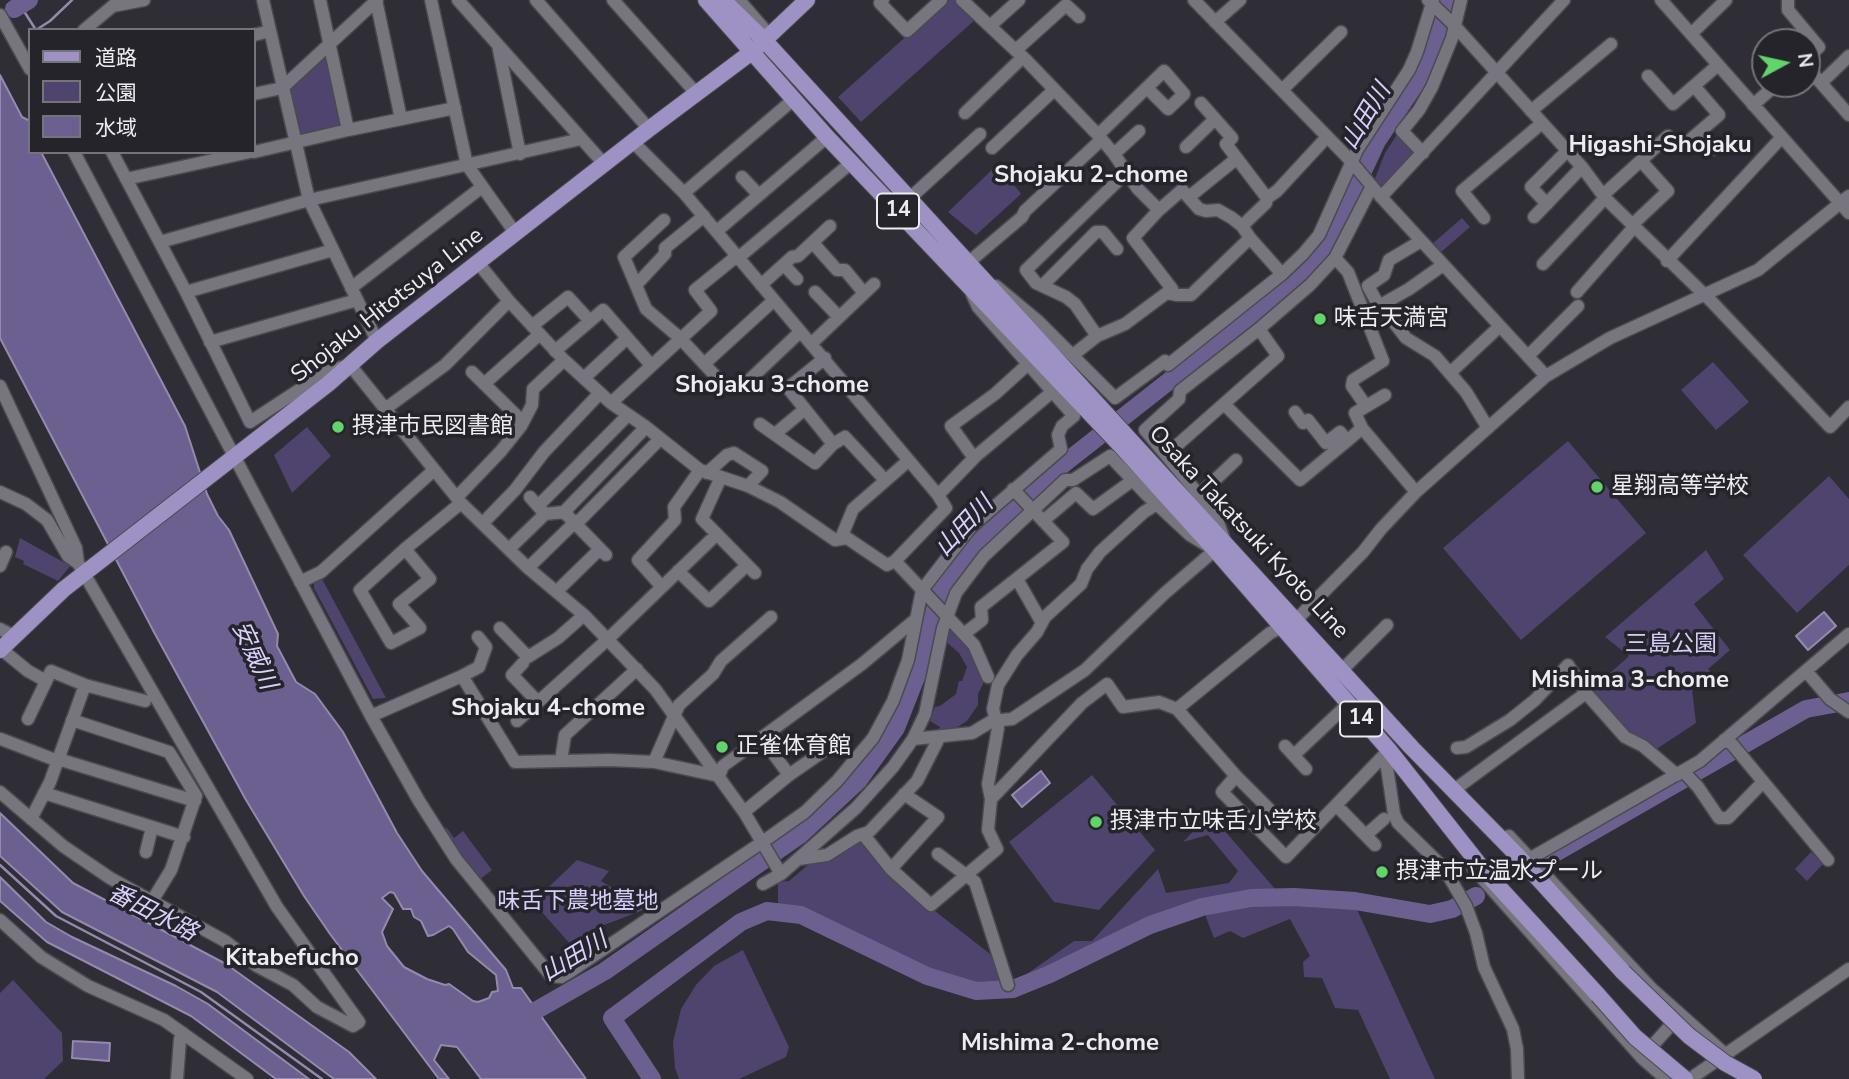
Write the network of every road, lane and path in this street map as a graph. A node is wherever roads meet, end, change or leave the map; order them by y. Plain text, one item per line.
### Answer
1 (144, 0) edge
2 (263, 0) edge
3 (320, 0) edge
4 (377, 0) edge
5 (431, 0) edge
6 (458, 0) edge
7 (613, 0) edge
8 (696, 0) edge
9 (739, 0) edge
10 (807, 0) edge
11 (883, 0) edge
12 (941, 0) edge
13 (962, 0) edge
14 (1019, 0) edge
15 (1194, 0) edge
16 (1240, 0) edge
17 (1461, 0) edge
18 (1564, 0) edge
19 (1726, 0) edge
20 (1788, 0) edge
21 (1664, 1) edge
22 (542, 2) edge
23 (714, 2) edge
24 (1432, 2) edge
25 (116, 3) edge
26 (0, 15) edge
27 (1079, 17) dead end
28 (1215, 22) junction
29 (1454, 25) junction
30 (990, 26) junction
31 (86, 28) edge
32 (1803, 28) edge
33 (270, 31) junction
34 (1341, 32) dead end
35 (256, 34) edge
36 (1691, 34) junction
37 (329, 44) junction
38 (498, 44) junction
39 (1611, 44) dead end
40 (759, 46) junction
41 (1020, 54) junction
42 (1849, 56) edge
43 (28, 65) edge
44 (1718, 65) junction
45 (1496, 72) junction
46 (1648, 76) dead end
47 (1821, 83) joint
48 (1695, 86) junction
49 (282, 88) junction
50 (1147, 88) dead end
51 (1054, 90) junction
52 (1282, 90) junction
53 (696, 93) junction
54 (256, 94) edge
55 (1760, 98) edge
56 (794, 99) junction
57 (1201, 103) dead end
58 (1753, 104) junction
59 (455, 108) junction
60 (1531, 111) junction
61 (965, 113) dead end
62 (1849, 116) edge
63 (401, 119) junction
64 (1215, 119) junction
65 (1542, 123) junction
66 (649, 129) junction
67 (348, 130) junction
68 (1139, 131) dead end
69 (1699, 133) junction
70 (980, 134) dead end
71 (1668, 136) dead end
72 (827, 137) junction
73 (1099, 137) junction
74 (1782, 137) junction
75 (1326, 138) junction
76 (581, 139) junction
77 (633, 142) junction
78 (295, 143) junction
79 (1683, 146) dead end
80 (1186, 147) dead end
81 (992, 148) dead end
82 (1714, 149) dead end
83 (256, 151) edge
84 (1567, 151) junction
85 (1423, 153) junction
86 (75, 154) edge
87 (114, 154) edge
88 (243, 154) edge
89 (520, 154) junction
90 (1114, 154) junction
91 (1236, 159) junction
92 (1641, 161) junction
93 (852, 162) junction
94 (467, 164) junction
95 (605, 165) junction
96 (1352, 165) junction
97 (1582, 167) junction
98 (1127, 172) junction
99 (742, 177) dead end
100 (126, 179) junction
101 (1371, 186) junction
102 (482, 187) junction
103 (684, 193) junction
104 (759, 195) junction
105 (1604, 196) junction
106 (1189, 197) junction
107 (1381, 197) junction
108 (1267, 198) junction
109 (909, 199) junction
110 (309, 200) junction
111 (1547, 204) junction
112 (1846, 205) edge
113 (1158, 210) junction
114 (704, 216) junction
115 (1534, 217) dead end
116 (1484, 218) dead end
117 (664, 220) dead end
118 (830, 226) dead end
119 (1242, 226) junction
120 (1633, 226) junction
121 (717, 230) junction
122 (516, 234) junction
123 (1251, 238) junction
124 (1421, 241) junction
125 (160, 242) junction
126 (813, 243) junction
127 (1117, 249) dead end
128 (333, 250) junction
129 (738, 258) junction
130 (1335, 258) junction
131 (1667, 261) junction
132 (969, 262) junction
133 (479, 264) junction
134 (1543, 264) dead end
135 (784, 265) junction
136 (1443, 265) junction
137 (1282, 274) junction
138 (982, 276) junction
139 (797, 279) dead end
140 (637, 284) junction
141 (761, 285) junction
142 (1042, 286) junction
143 (969, 287) junction
144 (186, 292) junction
145 (815, 292) dead end
146 (1577, 292) dead end
147 (1167, 293) junction
148 (354, 294) junction
149 (1703, 295) junction
150 (773, 300) junction
151 (509, 301) junction
152 (1379, 306) junction
153 (1578, 306) dead end
154 (1364, 314) junction
155 (839, 317) junction
156 (1392, 320) dead end
157 (590, 321) junction
158 (1500, 326) junction
159 (1259, 329) junction
160 (536, 330) junction
161 (800, 332) junction
162 (1097, 336) junction
163 (627, 338) junction
164 (680, 338) junction
165 (377, 341) junction
166 (211, 342) junction
167 (812, 343) junction
168 (559, 355) junction
169 (1073, 355) junction
170 (1528, 356) junction
171 (825, 358) junction
172 (704, 364) junction
173 (350, 365) junction
174 (651, 365) junction
175 (1027, 365) junction
176 (472, 372) dead end
177 (1450, 373) junction
178 (1546, 376) junction
179 (584, 378) junction
180 (721, 382) dead end
181 (484, 384) junction
182 (744, 385) dead end
183 (0, 386) edge
184 (1052, 392) junction
185 (600, 393) junction
186 (1385, 395) dead end
187 (611, 403) junction
188 (1224, 404) junction
189 (1366, 406) junction
190 (1849, 407) edge
191 (385, 409) junction
192 (806, 410) junction
193 (1097, 411) junction
194 (1295, 412) dead end
195 (628, 415) junction
196 (522, 421) junction
197 (760, 424) dead end
198 (646, 427) junction
199 (1362, 428) junction
200 (1488, 428) junction
201 (775, 434) junction
202 (660, 439) junction
203 (1347, 441) junction
204 (1126, 442) junction
205 (833, 444) junction
206 (1166, 455) junction
207 (974, 457) junction
208 (1236, 460) dead end
209 (229, 461) junction
210 (908, 461) junction
211 (578, 466) junction
212 (434, 470) junction
213 (704, 472) junction
214 (721, 477) junction
215 (885, 480) junction
216 (1133, 480) junction
217 (594, 483) junction
218 (748, 486) junction
219 (1013, 489) junction
220 (0, 492) edge
221 (1416, 492) junction
222 (938, 495) junction
223 (1199, 495) junction
224 (459, 500) junction
225 (538, 505) junction
226 (1157, 505) junction
227 (1033, 511) junction
228 (564, 512) junction
229 (1043, 521) junction
230 (483, 523) junction
231 (576, 524) junction
232 (717, 534) junction
233 (841, 538) junction
234 (1220, 546) junction
235 (509, 548) junction
236 (405, 549) junction
237 (6, 552) dead end
238 (895, 561) junction
239 (0, 566) edge
240 (84, 568) junction
241 (528, 568) junction
242 (678, 571) junction
243 (1017, 579) junction
244 (300, 582) junction
245 (662, 587) junction
246 (922, 590) junction
247 (557, 591) junction
248 (584, 615) junction
249 (771, 617) dead end
250 (916, 619) junction
251 (947, 619) junction
252 (1042, 623) junction
253 (1289, 623) junction
254 (1387, 625) dead end
255 (500, 628) dead end
256 (7, 632) edge
257 (964, 634) junction
258 (1848, 636) edge
259 (478, 637) dead end
260 (608, 639) junction
261 (1, 650) edge
262 (523, 663) dead end
263 (637, 669) junction
264 (1343, 669) junction
265 (1806, 671) junction
266 (462, 676) junction
267 (988, 677) dead end
268 (46, 681) junction
269 (85, 685) junction
270 (1586, 693) junction
271 (145, 701) dead end
272 (538, 702) junction
273 (1348, 704) junction
274 (1177, 709) junction
275 (1848, 711) edge
276 (674, 714) junction
277 (371, 716) junction
278 (28, 719) dead end
279 (72, 720) junction
280 (998, 720) junction
281 (1510, 720) junction
282 (517, 721) dead end
283 (762, 738) junction
284 (939, 738) junction
285 (1, 739) edge
286 (914, 739) junction
287 (1524, 740) junction
288 (1732, 746) junction
289 (828, 748) dead end
290 (1457, 748) dead end
291 (1387, 752) junction
292 (562, 754) dead end
293 (58, 760) junction
294 (654, 762) junction
295 (1306, 769) dead end
296 (789, 775) junction
297 (1684, 775) junction
298 (719, 776) junction
299 (1236, 776) junction
300 (1763, 782) junction
301 (208, 788) junction
302 (1454, 790) junction
303 (0, 792) edge
304 (44, 793) junction
305 (904, 794) junction
306 (195, 798) junction
307 (991, 799) junction
308 (1336, 805) junction
309 (1433, 807) junction
310 (744, 812) junction
311 (1275, 815) dead end
312 (31, 819) junction
313 (1384, 819) dead end
314 (152, 827) junction
315 (863, 834) junction
316 (184, 837) junction
317 (761, 843) junction
318 (146, 852) dead end
319 (938, 854) dead end
320 (1531, 858) junction
321 (799, 859) junction
322 (1828, 860) dead end
323 (891, 869) junction
324 (781, 874) junction
325 (967, 875) junction
326 (763, 884) dead end
327 (152, 901) junction
328 (0, 920) edge
329 (1849, 969) edge
330 (1008, 985) dead end
331 (1680, 1014) junction
332 (183, 1033) junction
333 (1725, 1054) junction
334 (1642, 1058) junction
335 (177, 1079) edge
336 (247, 1079) edge
337 (1518, 1079) edge
338 (1666, 1079) edge
339 (1687, 1079) edge
340 (1754, 1079) edge

1 - 25 street
2 - 33 street
3 - 37 street
4 - 37 street
4 - 63 street
5 - 59 street
6 - 38 street
7 - 53 street
8 - 23 street
9 - 40 street
10 - 40 main road, Shojaku Hitotsuya Line
11 - 12 street
13 - 30 street
14 - 30 street
15 - 28 street
16 - 28 street
17 - 29 street
18 - 45 street
19 - 36 street
20 - 32 street
21 - 36 street
22 - 66 street
23 - 40 main road, Osaka Takatsuki Kyoto Line / 14
24 - 29 street
24 - 96 street
25 - 31 street
26 - 43 street
27 - 41 street
28 - 52 street
29 - 45 street
29 - 85 street
30 - 41 street
33 - 35 street
33 - 49 street
34 - 52 street
36 - 44 street
37 - 49 street
37 - 67 street
38 - 76 street
38 - 89 street
39 - 60 street
40 - 53 main road, Shojaku Hitotsuya Line
40 - 56 main road, Osaka Takatsuki Kyoto Line / 14
40 - 109 main road, Osaka Takatsuki Kyoto Line / 14
41 - 51 street
41 - 61 street
42 - 47 street
44 - 48 street
44 - 58 street
45 - 60 street
45 - 85 street
46 - 48 street
47 - 62 street
48 - 69 street
49 - 54 street
49 - 78 street
50 - 73 street
51 - 73 street
51 - 81 street
52 - 75 street
53 - 66 main road, Shojaku Hitotsuya Line
55 - 58 street
56 - 72 main road, Osaka Takatsuki Kyoto Line / 14
56 - 103 street
57 - 64 street
58 - 74 street
59 - 63 street
59 - 94 street
60 - 65 street
63 - 67 street
64 - 80 street
64 - 91 street
65 - 84 street
65 - 116 street
66 - 77 main road, Shojaku Hitotsuya Line
67 - 78 street
68 - 90 street
69 - 79 street
69 - 82 street
70 - 109 street
71 - 92 street
72 - 93 main road, Osaka Takatsuki Kyoto Line / 14
72 - 104 street
73 - 90 street
73 - 132 street
74 - 112 street
74 - 131 street
75 - 96 street
75 - 108 street
76 - 89 street
76 - 95 street
77 - 95 main road, Shojaku Hitotsuya Line
77 - 103 street
78 - 83 street
78 - 110 street
84 - 97 street
84 - 111 street
85 - 107 street
86 - 209 street
87 - 100 street
88 - 100 street
89 - 94 street
90 - 98 street
91 - 106 street
91 - 108 street
92 - 105 street
92 - 120 street
93 - 129 street
93 - 143 main road, Osaka Takatsuki Kyoto Line / 14
94 - 102 street
94 - 110 street
95 - 122 main road, Shojaku Hitotsuya Line
96 - 101 street
96 - 137 street
97 - 105 street
97 - 111 street
98 - 113 street
98 - 142 street
99 - 104 street
100 - 125 street
101 - 107 street
101 - 130 street
102 - 122 street
102 - 148 street
103 - 114 street
104 - 121 street
105 - 120 street
105 - 134 street
106 - 113 street
106 - 119 street
107 - 124 street
108 - 119 street
109 - 132 main road, Osaka Takatsuki Kyoto Line / 14
110 - 125 street
110 - 128 street
111 - 115 street
112 - 149 street
113 - 147 street
114 - 121 street
114 - 140 street
117 - 140 street
118 - 126 street
119 - 123 street
120 - 131 street
120 - 146 street
121 - 129 street
122 - 133 main road, Shojaku Hitotsuya Line
123 - 137 street
123 - 147 street
124 - 136 street
124 - 152 street
125 - 144 street
126 - 135 street
126 - 155 street
127 - 142 street
128 - 144 street
128 - 148 street
129 - 141 street
129 - 164 street
130 - 154 street
130 - 159 street
131 - 149 street
132 - 138 main road, Osaka Takatsuki Kyoto Line / 14
133 - 151 street
133 - 165 main road, Shojaku Hitotsuya Line
135 - 139 street
135 - 141 street
136 - 152 street
136 - 158 street
137 - 193 street
138 - 169 street
138 - 193 main road, Osaka Takatsuki Kyoto Line / 14
140 - 164 street
141 - 150 street
142 - 162 street
143 - 175 street
143 - 193 main road, Osaka Takatsuki Kyoto Line / 14
144 - 166 street
145 - 155 street
147 - 162 street
148 - 165 street
148 - 166 street
149 - 178 street
149 - 190 street
150 - 161 street
150 - 172 street
151 - 160 street
151 - 191 street
152 - 154 street
153 - 170 street
154 - 189 street
155 - 167 street
156 - 177 street
157 - 160 street
157 - 163 street
157 - 168 street
158 - 170 street
158 - 177 street
159 - 188 street
159 - 204 street
160 - 168 street
160 - 181 street
161 - 167 street
161 - 182 street
162 - 169 street
163 - 174 street
163 - 179 street
164 - 172 street
164 - 174 street
165 - 173 main road, Shojaku Hitotsuya Line
166 - 173 street
167 - 171 street
168 - 179 street
168 - 196 street
169 - 193 street
170 - 178 street
171 - 192 street
171 - 210 street
172 - 180 street
173 - 191 street
173 - 209 main road, Shojaku Hitotsuya Line
174 - 187 street
175 - 184 street
175 - 207 street
176 - 181 street
177 - 200 street
178 - 200 street
179 - 185 street
181 - 196 street
183 - 240 street
184 - 193 street
184 - 207 street
185 - 187 street
185 - 230 street
186 - 189 street
187 - 195 street
188 - 203 street
188 - 206 street
189 - 199 street
191 - 212 street
192 - 201 street
192 - 205 street
193 - 204 main road, Osaka Takatsuki Kyoto Line / 14
193 - 219 street
194 - 203 street
195 - 198 street
195 - 211 street
196 - 224 street
197 - 201 street
198 - 202 street
198 - 217 street
199 - 203 street
199 - 221 street
200 - 221 street
201 - 205 street
202 - 213 street
202 - 231 street
204 - 206 street
204 - 216 street
204 - 227 street
204 - 234 main road, Osaka Takatsuki Kyoto Line / 14
205 - 215 street
206 - 223 street
207 - 222 street
208 - 223 street
209 - 240 main road, Shojaku Hitotsuya Line
209 - 244 street
210 - 215 street
210 - 222 street
211 - 217 street
211 - 225 street
212 - 224 street
212 - 244 street
213 - 214 street
213 - 218 street
213 - 245 street
214 - 218 street
214 - 232 street
215 - 233 street
216 - 226 street
216 - 229 street
217 - 228 street
218 - 233 street
219 - 227 street
219 - 246 street
220 - 240 street
221 - 253 street
222 - 238 street
223 - 234 street
224 - 230 street
224 - 236 street
225 - 228 street
225 - 235 street
226 - 234 street
226 - 252 street
227 - 229 street
227 - 251 street
228 - 231 street
229 - 243 street
230 - 235 street
231 - 241 street
231 - 247 street
232 - 242 street
232 - 242 street
233 - 238 street
234 - 253 main road, Osaka Takatsuki Kyoto Line / 14
234 - 280 street
235 - 241 street
236 - 236 street
237 - 239 street
238 - 246 street
240 - 256 main road, Shojaku Hitotsuya Line
240 - 301 street
241 - 247 street
242 - 245 street
243 - 252 street
243 - 257 street
244 - 277 street
245 - 260 street
246 - 250 street
246 - 251 street
247 - 248 street
248 - 255 street
248 - 260 street
249 - 276 street
250 - 283 street
250 - 317 street
251 - 257 street
251 - 286 street
252 - 280 street
253 - 264 main road, Osaka Takatsuki Kyoto Line / 14
253 - 273 main road, Osaka Takatsuki Kyoto Line / 14
253 - 274 street
254 - 264 street
256 - 261 main road, Shojaku Hitotsuya Line
257 - 267 street
258 - 265 street
259 - 266 street
260 - 263 street
260 - 272 street
261 - 268 street
262 - 272 street
263 - 276 street
263 - 292 street
264 - 302 main road, Osaka Takatsuki Kyoto Line / 14
265 - 275 street
265 - 288 street
266 - 277 street
266 - 294 street
268 - 269 street
268 - 278 street
269 - 271 street
269 - 279 street
270 - 281 street
270 - 287 street
270 - 297 street
272 - 282 street
273 - 291 main road, Osaka Takatsuki Kyoto Line / 14
273 - 295 street
274 - 299 street
274 - 307 street
276 - 294 street
276 - 298 street
277 - 317 street
279 - 293 street
279 - 306 street
280 - 284 street
280 - 307 street
281 - 287 street
281 - 290 street
283 - 296 street
283 - 298 street
284 - 286 street
284 - 305 street
285 - 293 street
286 - 321 street
287 - 302 street
288 - 297 street
288 - 300 street
289 - 296 street
291 - 308 street
291 - 309 main road, Osaka Takatsuki Kyoto Line / 14
291 - 337 street
293 - 304 street
293 - 306 street
294 - 298 street
296 - 310 street
297 - 300 street
297 - 320 street
298 - 310 street
299 - 308 street
299 - 311 street
300 - 322 street
301 - 306 street
301 - 327 street
302 - 320 street
302 - 340 main road, Osaka Takatsuki Kyoto Line / 14, bridge
303 - 312 street
304 - 312 street
304 - 314 street
305 - 315 street
305 - 323 street
306 - 316 street
307 - 325 street
308 - 313 street
309 - 334 street
309 - 339 main road, Osaka Takatsuki Kyoto Line / 14, bridge
310 - 317 street
312 - 327 street
314 - 316 street
314 - 318 street
315 - 321 street
315 - 323 street
316 - 327 street
317 - 324 street
319 - 325 street
320 - 331 street
321 - 324 street
323 - 325 street
324 - 326 street
325 - 330 street
328 - 332 street
329 - 333 street
331 - 333 street
331 - 334 street
332 - 335 street
332 - 336 street
333 - 339 street
334 - 338 street

